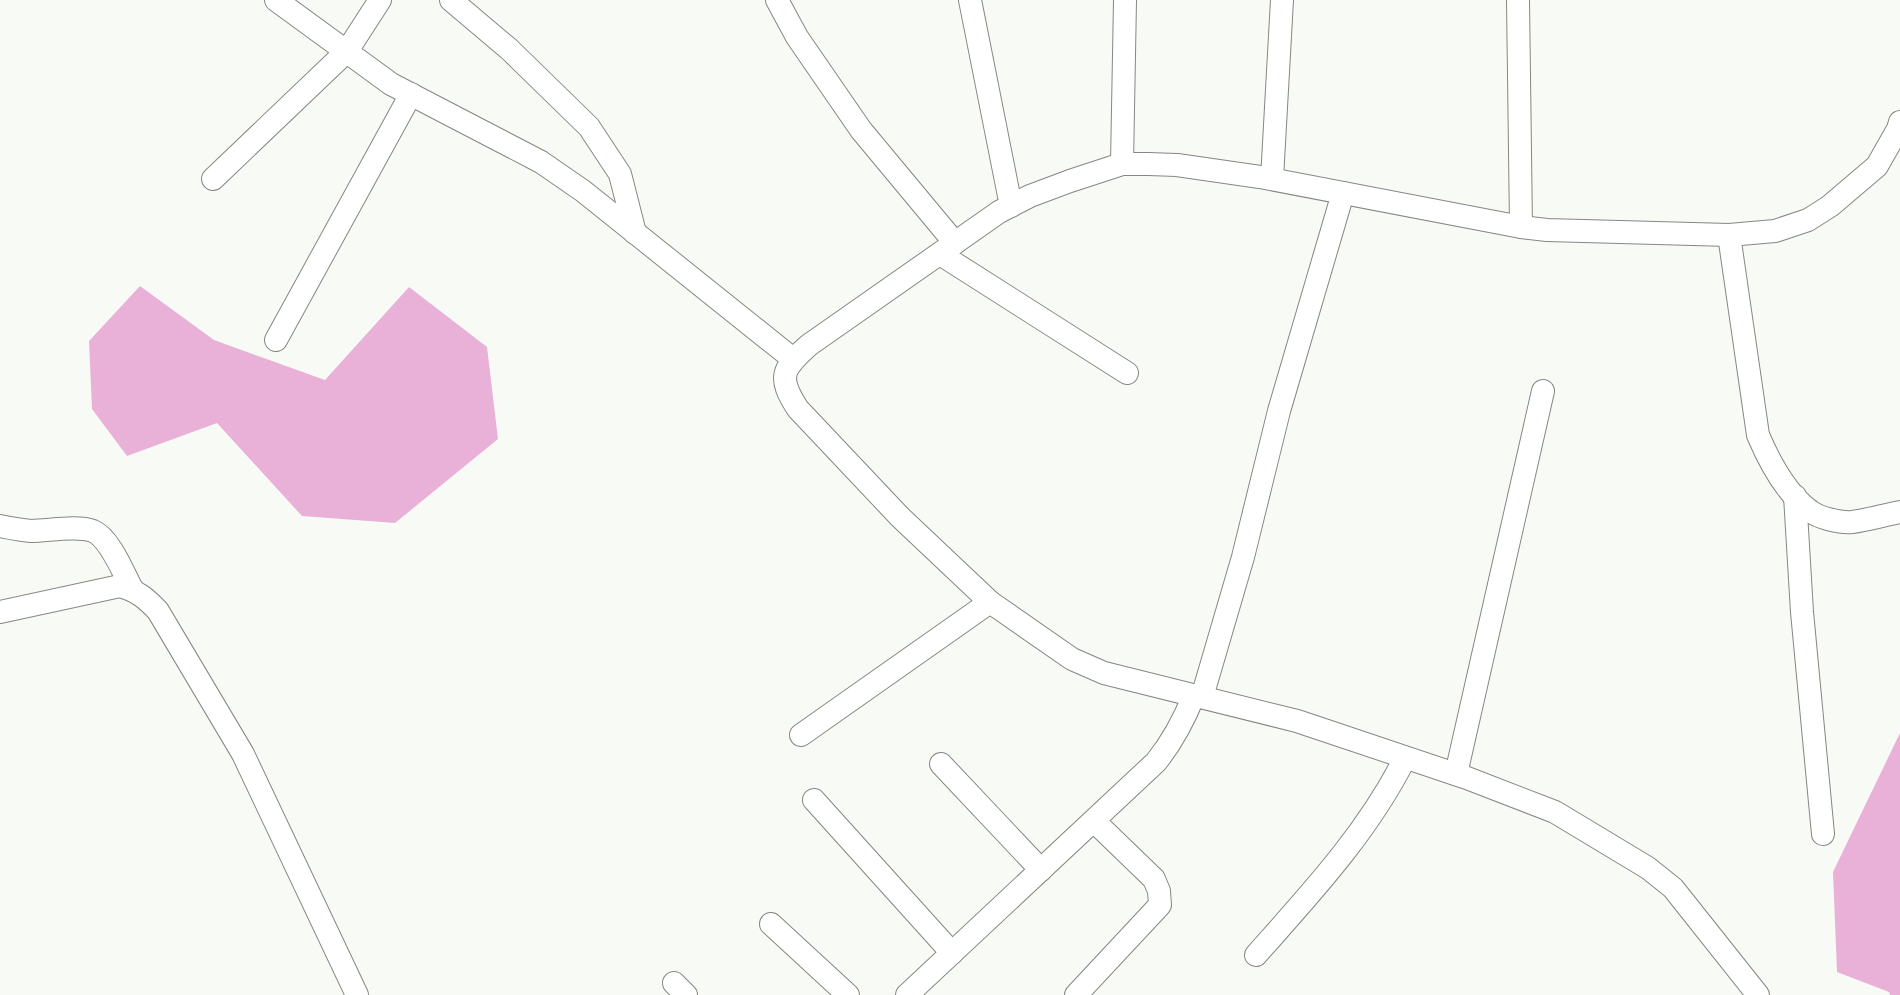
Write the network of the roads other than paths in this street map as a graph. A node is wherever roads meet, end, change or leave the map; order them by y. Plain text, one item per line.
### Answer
1 (276, 0) edge
2 (380, 0) edge
3 (451, 0) edge
4 (777, 0) edge
5 (970, 0) edge
6 (1125, 0) edge
7 (1282, 0) edge
8 (1518, 0) edge
9 (347, 50) junction
10 (411, 94) junction
11 (1897, 134) edge
12 (1122, 164) junction
13 (213, 179) dead end
14 (1272, 179) junction
15 (1343, 193) junction
16 (1012, 206) junction
17 (1521, 227) junction
18 (635, 233) junction
19 (1729, 235) junction
20 (947, 249) junction
21 (276, 340) dead end
22 (793, 359) junction
23 (1128, 373) dead end
24 (1543, 391) dead end
25 (1796, 496) junction
26 (1900, 512) edge
27 (0, 526) edge
28 (132, 589) junction
29 (990, 602) junction
30 (0, 612) edge
31 (1198, 696) junction
32 (802, 735) dead end
33 (1405, 758) junction
34 (941, 764) dead end
35 (1456, 774) junction
36 (814, 800) dead end
37 (1094, 821) junction
38 (1824, 834) dead end
39 (1041, 870) junction
40 (771, 924) dead end
41 (952, 953) junction
42 (1256, 955) dead end
43 (357, 995) edge
44 (848, 995) edge
45 (907, 995) edge
46 (1076, 995) edge
47 (1758, 995) edge

1 - 9 street
2 - 9 street
3 - 18 street
4 - 20 street
5 - 16 street
6 - 12 street
7 - 14 street
8 - 17 street
9 - 10 street
9 - 13 street
10 - 18 street
10 - 21 street
11 - 19 street
12 - 14 street
12 - 16 street
14 - 15 street
15 - 17 street
15 - 31 street
16 - 20 street
17 - 19 street
18 - 22 street
19 - 25 street
20 - 22 street
20 - 23 street
22 - 29 street
24 - 35 street
25 - 26 street
25 - 38 street
27 - 28 street
28 - 30 street
28 - 43 street
29 - 31 street
29 - 32 street
31 - 33 street
31 - 37 street
33 - 35 street
33 - 42 street
34 - 39 street
35 - 47 street
36 - 41 street
37 - 39 street
37 - 46 street
39 - 41 street
40 - 44 street
41 - 45 street

